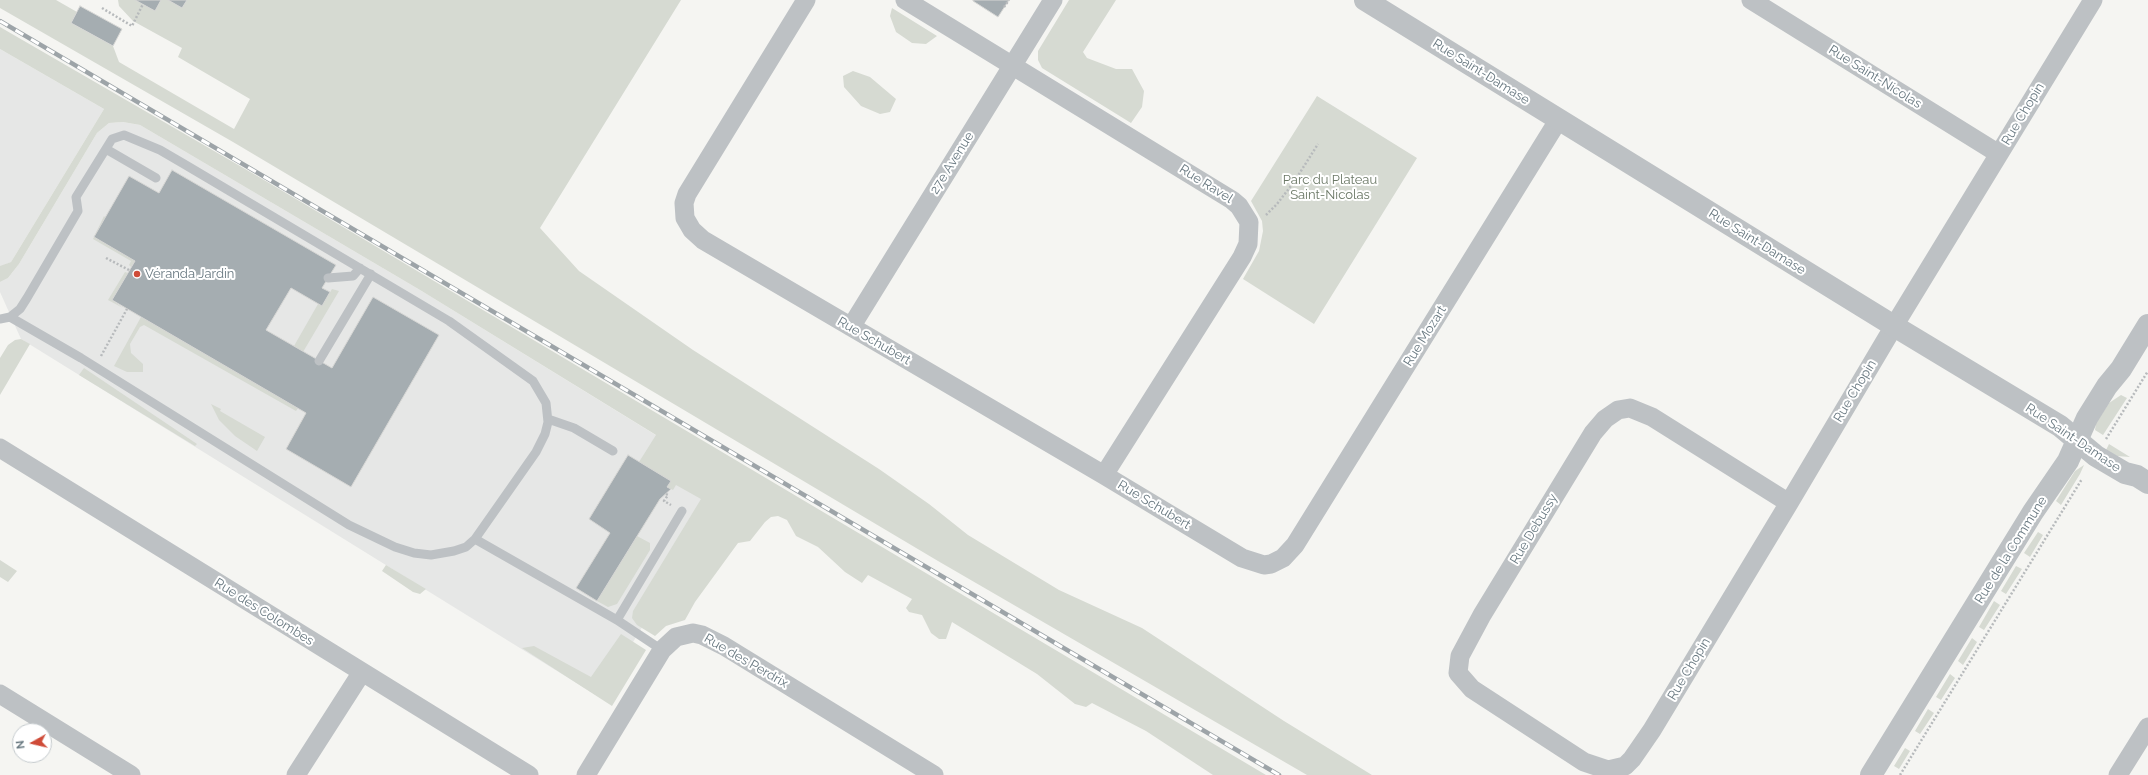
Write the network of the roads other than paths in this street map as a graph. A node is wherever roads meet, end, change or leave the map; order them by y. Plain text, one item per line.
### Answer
1 (806, 0) edge
2 (904, 0) edge
3 (1054, 0) edge
4 (1365, 0) edge
5 (1751, 0) edge
6 (2093, 0) edge
7 (1013, 65) junction
8 (1559, 119) junction
9 (106, 149) junction
10 (1999, 154) junction
11 (156, 178) dead end
12 (360, 268) junction
13 (371, 274) junction
14 (328, 278) dead end
15 (10, 317) junction
16 (0, 320) edge
17 (2148, 325) edge
18 (1894, 326) junction
19 (851, 327) junction
20 (319, 361) dead end
21 (548, 418) junction
22 (2077, 440) junction
23 (0, 448) edge
24 (613, 451) dead end
25 (1104, 475) junction
26 (2148, 483) edge
27 (1789, 503) junction
28 (682, 511) dead end
29 (475, 539) junction
30 (1289, 552) joint
31 (617, 620) junction
32 (662, 650) junction
33 (362, 672) junction
34 (0, 694) edge
35 (2148, 727) edge
36 (1608, 770) joint
37 (130, 775) edge
38 (296, 775) edge
39 (529, 775) edge
40 (586, 775) edge
41 (934, 775) edge
42 (1871, 775) edge
43 (2118, 775) edge

1 - 19 street, Rue Schubert
2 - 7 street, Rue Ravel
3 - 7 street, 27e Avenue
4 - 8 street, Rue Saint-Damase
5 - 10 street, Rue Saint-Nicolas
6 - 10 street, Rue Chopin
7 - 19 street, 27e Avenue
7 - 25 street, Rue Ravel
8 - 18 street, Rue Saint-Damase
8 - 30 street, Rue Mozart
9 - 11 lane
9 - 12 lane
9 - 15 lane
10 - 18 street, Rue Chopin
12 - 13 lane
12 - 14 lane
13 - 20 lane
13 - 21 lane
15 - 16 lane
15 - 29 lane
17 - 22 street, Rue de la Commune
18 - 22 street, Rue Saint-Damase
18 - 27 street, Rue Chopin
19 - 25 street, Rue Schubert
21 - 24 lane
21 - 29 lane
22 - 26 street, Rue Saint-Damase
22 - 42 street, Rue de la Commune
23 - 33 street, Rue des Colombes
25 - 30 street, Rue Schubert
27 - 36 street, Rue Chopin
27 - 36 street, Rue Debussy
28 - 31 lane
29 - 31 lane
31 - 32 lane
32 - 40 street, Rue des Perdrix
32 - 41 street, Rue des Perdrix
33 - 38 street
33 - 39 street, Rue des Colombes
34 - 37 street
35 - 43 street

